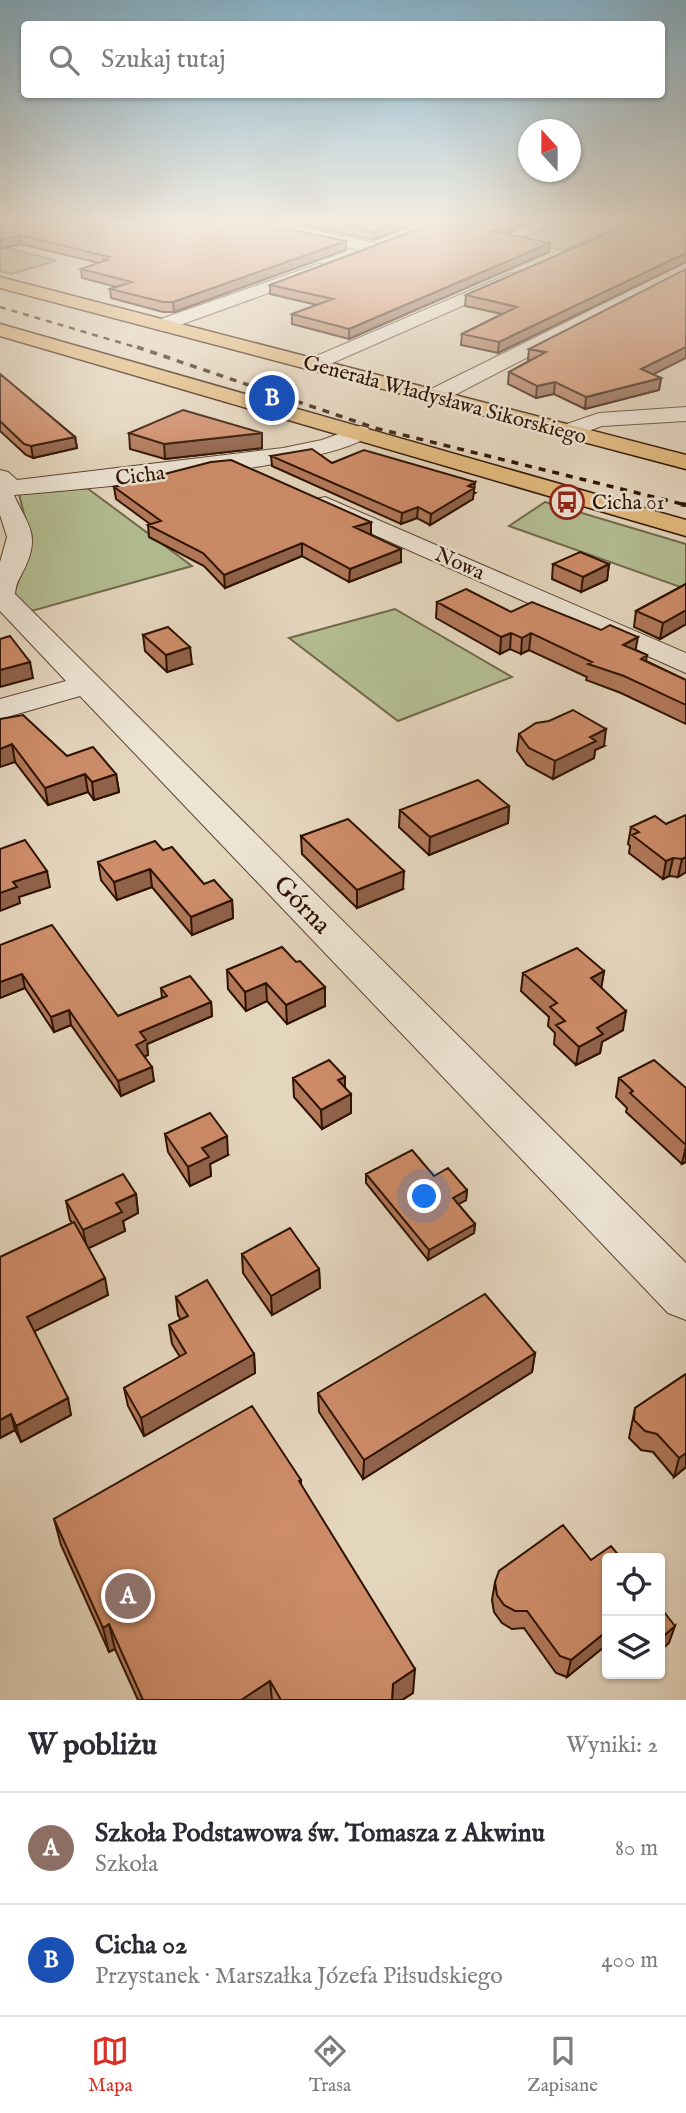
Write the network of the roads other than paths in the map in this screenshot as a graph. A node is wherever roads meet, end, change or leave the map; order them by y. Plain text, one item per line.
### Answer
1 (80, 303) edge
2 (222, 303) edge
3 (453, 303) edge
4 (617, 303) edge
5 (162, 325) junction
6 (0, 330) edge
7 (314, 364) junction
8 (435, 396) junction
9 (686, 414) edge
10 (569, 431) junction
11 (360, 433) junction
12 (235, 462) junction
13 (686, 462) edge
14 (1, 485) edge
15 (686, 528) edge
16 (686, 664) edge
17 (88, 684) junction
18 (0, 709) edge
19 (686, 1297) edge

1 - 5 main road, Generała Władysława Sikorskiego
2 - 5 street
3 - 7 street
4 - 8 street
5 - 7 main road, Generała Władysława Sikorskiego
6 - 11 main road
7 - 8 main road, Generała Władysława Sikorskiego
8 - 10 main road, Generała Władysława Sikorskiego
9 - 10 street
10 - 13 main road, Generała Władysława Sikorskiego
11 - 12 street, Cicha
11 - 15 main road
12 - 14 street, Cicha
12 - 16 street, Nowa
14 - 17 street, Górna
17 - 18 street
17 - 19 street, Górna

